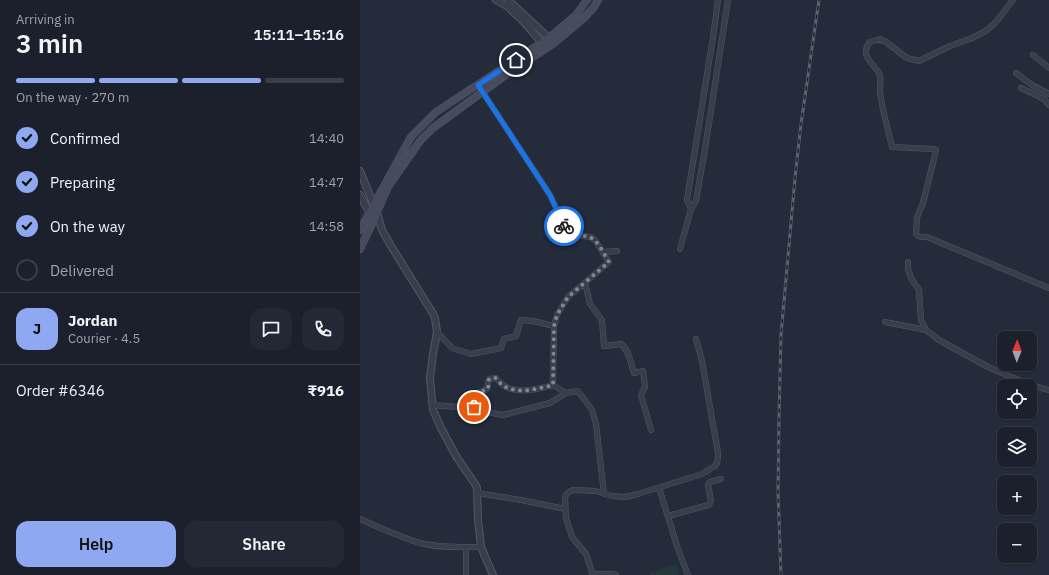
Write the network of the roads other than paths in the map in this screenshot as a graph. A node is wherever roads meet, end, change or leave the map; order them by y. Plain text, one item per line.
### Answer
1 (496, 0) edge
2 (587, 0) edge
3 (598, 0) edge
4 (718, 0) edge
5 (728, 0) edge
6 (1013, 0) edge
7 (509, 3) edge
8 (547, 43) junction
9 (1034, 55) dead end
10 (1049, 68) edge
11 (1016, 73) dead end
12 (478, 85) junction
13 (1021, 88) dead end
14 (483, 92) junction
15 (1049, 94) edge
16 (1049, 104) edge
17 (702, 107) junction
18 (711, 108) junction
19 (360, 171) edge
20 (360, 195) edge
21 (374, 205) junction
22 (691, 209) junction
23 (373, 215) junction
24 (360, 230) edge
25 (360, 249) edge
26 (680, 249) dead end
27 (603, 252) junction
28 (617, 252) dead end
29 (908, 262) dead end
30 (585, 283) junction
31 (1049, 288) edge
32 (885, 322) dead end
33 (554, 326) junction
34 (926, 330) junction
35 (438, 332) junction
36 (696, 339) dead end
37 (553, 385) junction
38 (1049, 390) edge
39 (566, 393) junction
40 (432, 405) junction
41 (473, 407) junction
42 (652, 430) dead end
43 (721, 479) dead end
44 (659, 488) junction
45 (477, 493) junction
46 (604, 494) junction
47 (565, 509) junction
48 (668, 516) junction
49 (360, 519) edge
50 (466, 547) junction
51 (482, 547) junction
52 (593, 574) edge
53 (466, 575) edge
54 (493, 575) edge
55 (616, 575) edge
56 (688, 575) edge

1 - 7 street
2 - 8 main road
3 - 8 main road
4 - 17 street
5 - 18 street
6 - 31 street
7 - 8 street
8 - 12 main road
8 - 14 main road
9 - 10 street
11 - 15 street
12 - 14 street
12 - 21 main road
13 - 16 street
14 - 23 main road
14 - 27 street
17 - 18 street
17 - 22 street
18 - 22 street
19 - 21 street
20 - 23 street
21 - 23 main road
22 - 26 street
23 - 24 main road
23 - 25 main road
23 - 35 street
27 - 28 street
27 - 30 street
29 - 34 street
30 - 33 street
30 - 42 street
32 - 34 street
33 - 35 street
33 - 37 street
34 - 38 street
35 - 40 street
36 - 44 street
37 - 39 street
37 - 41 street
39 - 41 street
39 - 46 street
40 - 41 street
40 - 45 street
43 - 48 street
44 - 46 street
44 - 48 street
45 - 47 street
45 - 51 street
46 - 47 street
47 - 52 street
48 - 56 street
49 - 50 street
50 - 51 street
50 - 53 street
51 - 54 street
52 - 55 street

